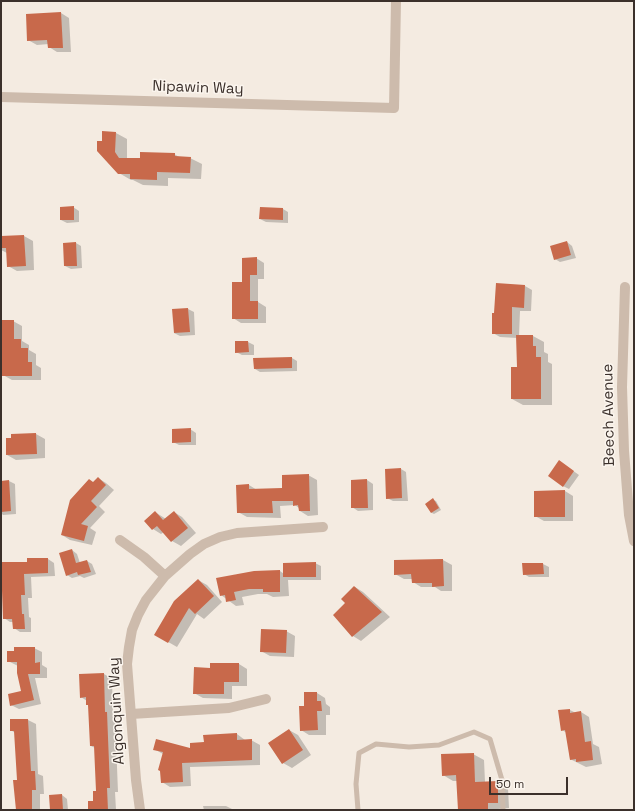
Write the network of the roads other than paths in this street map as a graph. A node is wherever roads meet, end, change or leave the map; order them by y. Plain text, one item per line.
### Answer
1 (396, 1) edge
2 (1, 97) edge
3 (625, 287) dead end
4 (323, 527) dead end
5 (120, 540) dead end
6 (634, 541) edge
7 (165, 576) junction
8 (266, 699) dead end
9 (131, 714) junction
10 (140, 810) edge
11 (358, 810) edge
12 (503, 810) edge

1 - 2 street, Nipawin Way
3 - 6 street, Beech Avenue
4 - 7 street, Algonquin Way
5 - 7 street
7 - 9 street, Algonquin Way
8 - 9 street
9 - 10 street, Algonquin Way
11 - 12 lane

